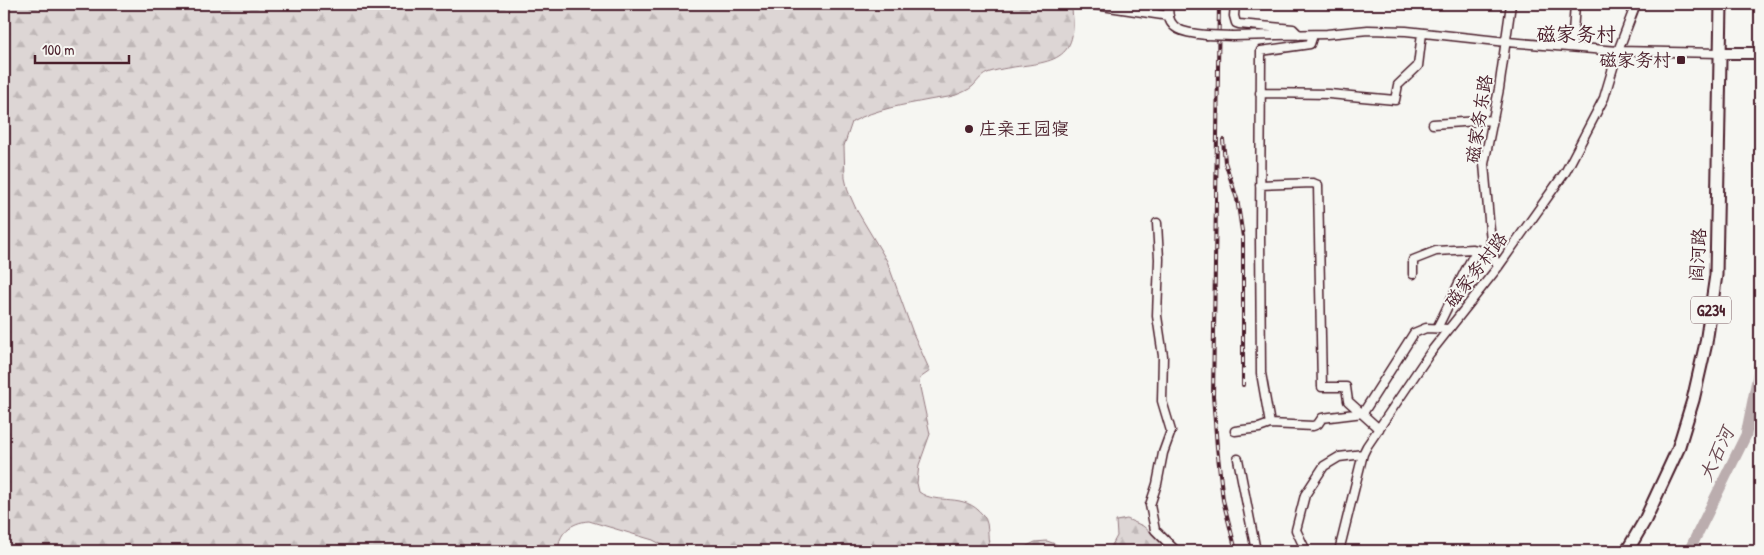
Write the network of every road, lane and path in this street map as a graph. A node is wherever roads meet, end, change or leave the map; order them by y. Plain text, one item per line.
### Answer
1 (1089, 4) edge
2 (1169, 4) edge
3 (1235, 4) edge
4 (1511, 4) edge
5 (1575, 4) edge
6 (1636, 4) edge
7 (1721, 4) edge
8 (1138, 8) edge
9 (1168, 16) junction
10 (1422, 33) junction
11 (1313, 34) junction
12 (1299, 35) junction
13 (1507, 42) junction
14 (1572, 47) junction
15 (1618, 51) junction
16 (1760, 53) edge
17 (1720, 54) junction
18 (1260, 93) junction
19 (1493, 120) junction
20 (1433, 124) dead end
21 (1260, 185) junction
22 (1157, 223) dead end
23 (1476, 250) junction
24 (1492, 253) junction
25 (1498, 267) junction
26 (1413, 274) dead end
27 (1437, 328) junction
28 (1449, 329) junction
29 (1363, 413) junction
30 (1270, 424) junction
31 (1379, 429) junction
32 (1235, 431) dead end
33 (1364, 454) junction
34 (1238, 459) dead end
35 (1176, 551) edge
36 (1256, 551) edge
37 (1306, 551) edge
38 (1339, 551) edge
39 (1627, 551) edge

1 - 8 street
2 - 9 street
3 - 12 street
4 - 13 street, 磁家务东路
5 - 14 street
6 - 15 street, 磁家务村路
7 - 17 highway, 阎河路 / G234
8 - 9 street
9 - 12 street, bridge
10 - 11 street
10 - 13 street
10 - 18 street
11 - 12 street
11 - 18 street
13 - 14 street
13 - 19 street, 磁家务东路
14 - 15 street
15 - 17 street
15 - 25 street, 磁家务村路
16 - 17 main road
17 - 39 highway, 阎河路 / G234
18 - 21 street
19 - 20 street
19 - 24 street, 磁家务东路
21 - 29 street
21 - 30 street
22 - 35 street
23 - 24 street
23 - 26 street
23 - 27 street
24 - 25 street, 磁家务东路
25 - 28 street, 磁家务村路
27 - 28 street
27 - 29 street
28 - 31 street, 磁家务村路
29 - 30 street
29 - 31 street
30 - 32 street
31 - 33 street, 磁家务村路
33 - 37 street
33 - 38 street, 磁家务村路
34 - 36 street

